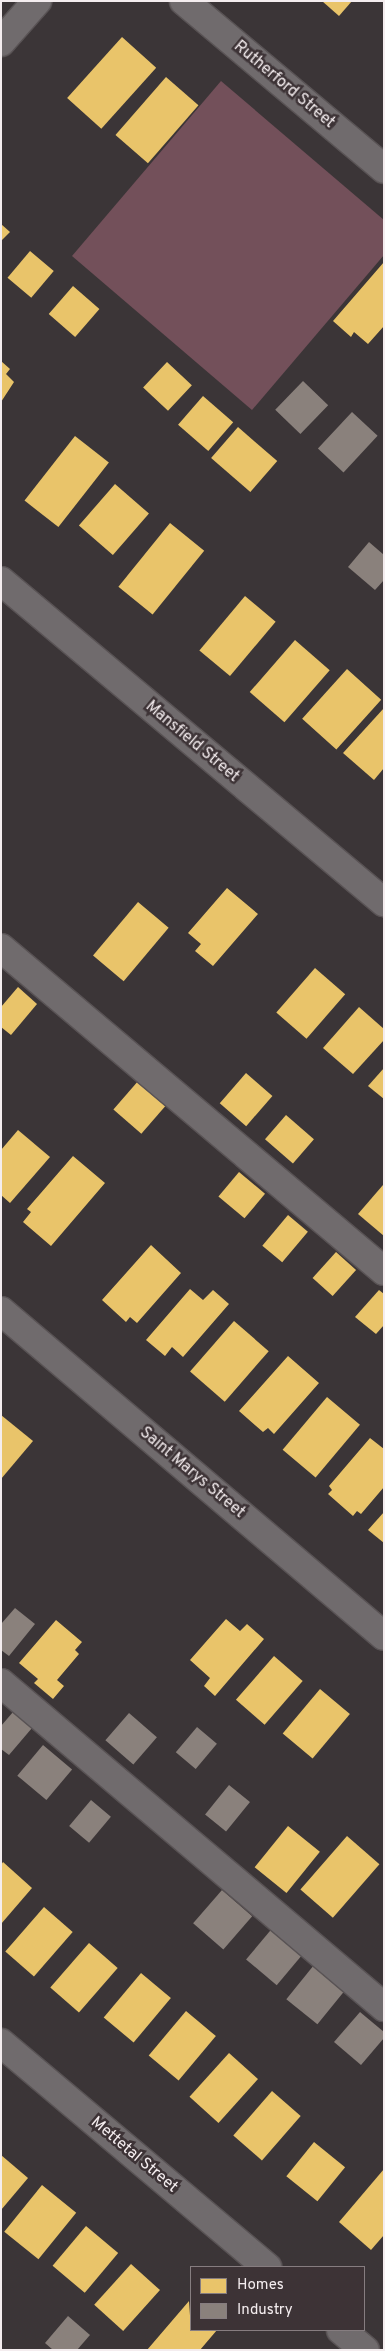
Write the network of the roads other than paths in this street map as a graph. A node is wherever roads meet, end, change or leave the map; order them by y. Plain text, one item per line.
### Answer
1 (37, 1) edge
2 (184, 1) edge
3 (1, 42) edge
4 (384, 169) edge
5 (1, 581) edge
6 (384, 902) edge
7 (1, 948) edge
8 (384, 1271) edge
9 (1, 1311) edge
10 (384, 1636) edge
11 (1, 1683) edge
12 (384, 2007) edge
13 (1, 2043) edge
14 (266, 2266) edge
15 (343, 2331) edge
16 (365, 2350) edge

1 - 3 street
2 - 4 street, Rutherford Street
5 - 6 street, Mansfield Street
7 - 8 street
9 - 10 street, Saint Marys Street
11 - 12 street
13 - 14 street, Mettetal Street
15 - 16 street

